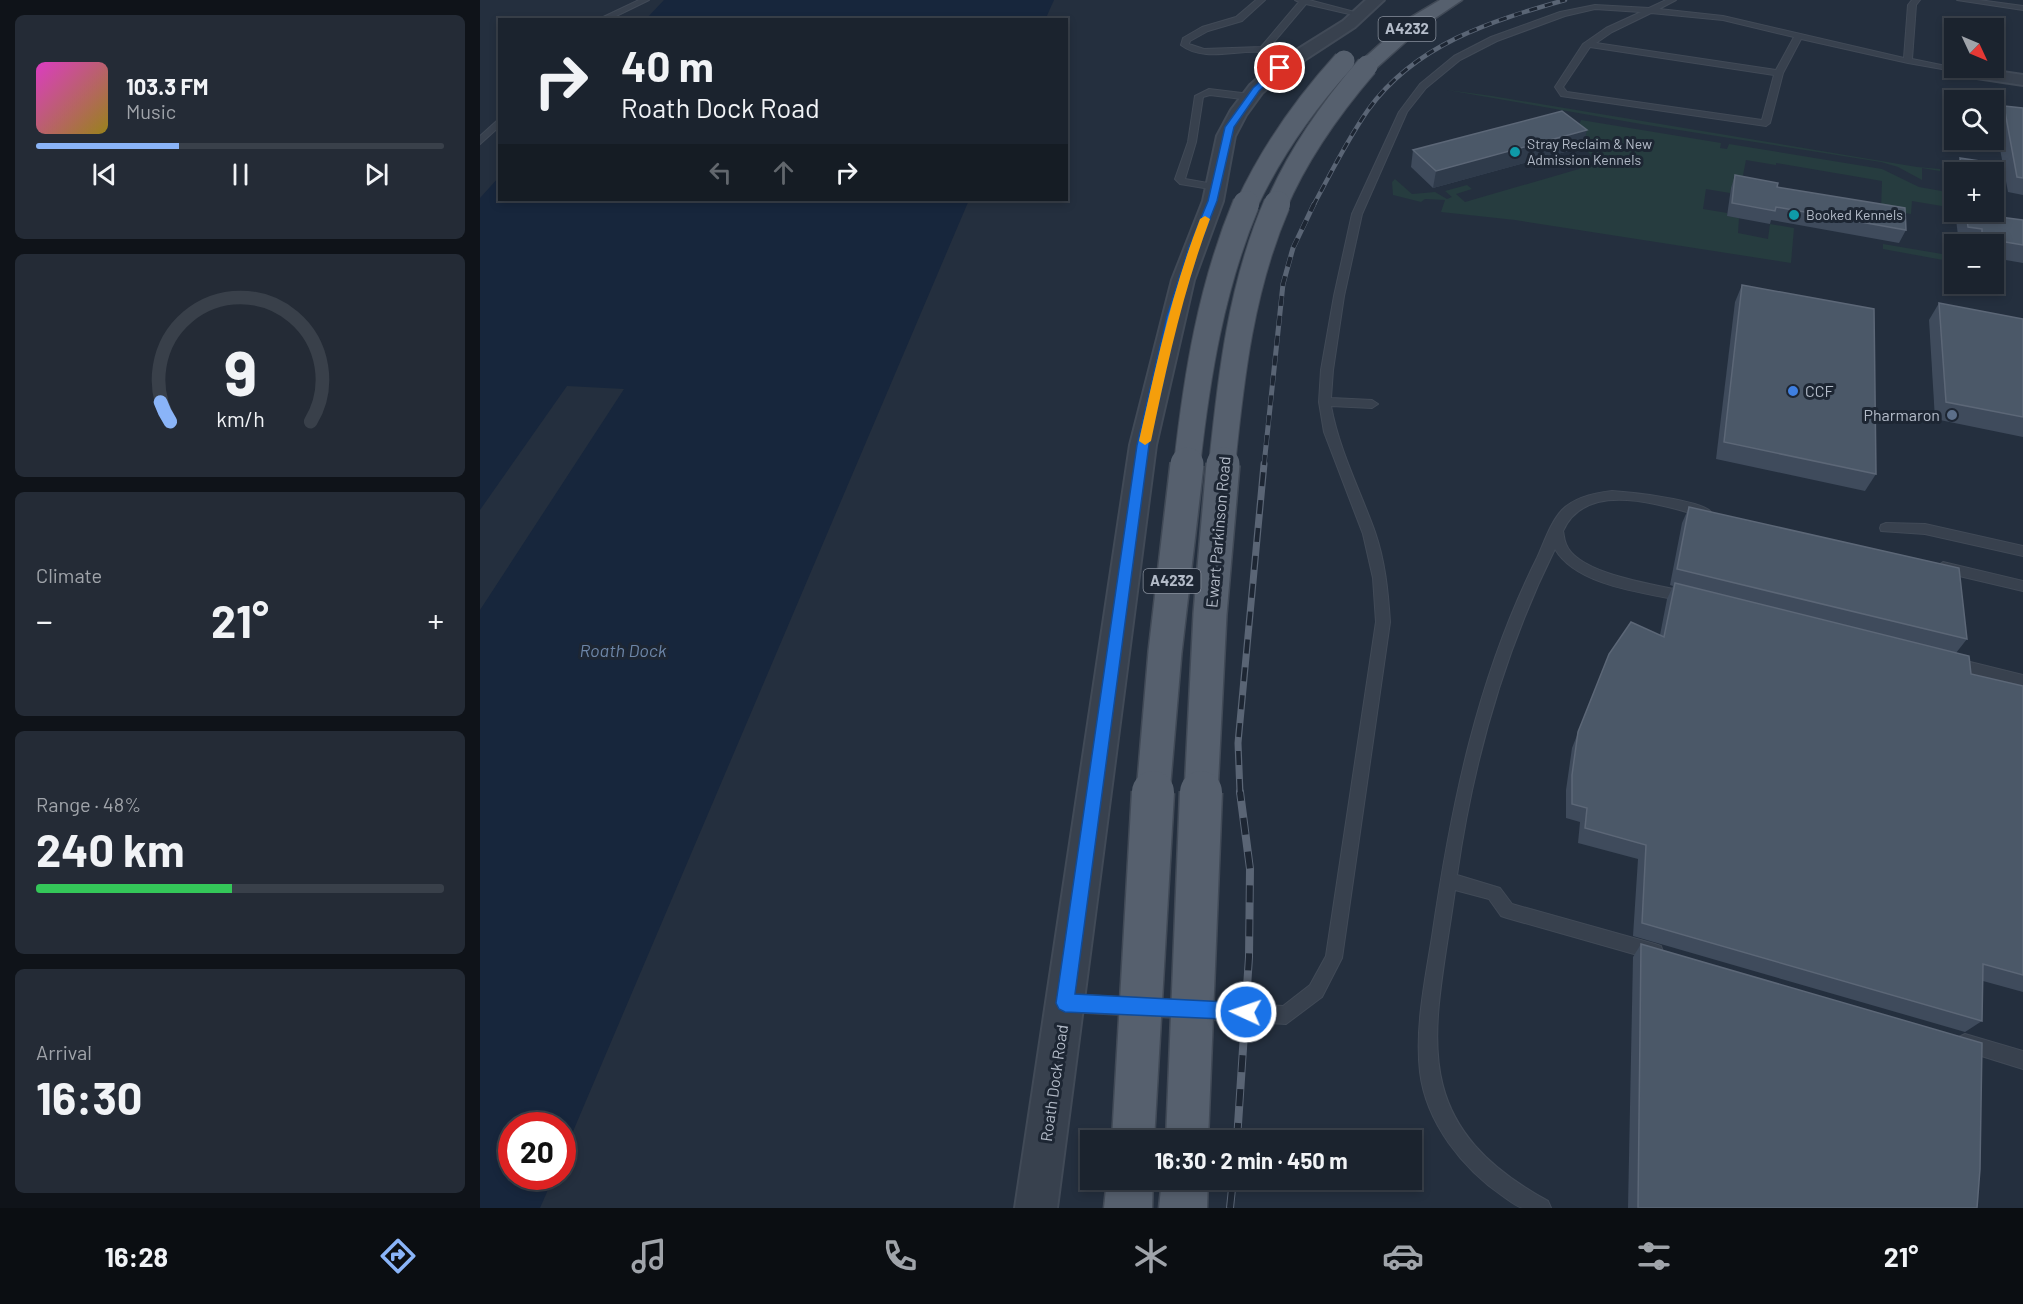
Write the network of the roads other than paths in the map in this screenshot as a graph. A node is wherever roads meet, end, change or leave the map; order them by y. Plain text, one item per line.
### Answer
1 (645, 0) edge
2 (1261, 0) edge
3 (1301, 0) edge
4 (1453, 0) edge
5 (1672, 0) edge
6 (1916, 0) edge
7 (1961, 0) edge
8 (1369, 7) edge
9 (2023, 9) edge
10 (1649, 10) junction
11 (605, 18) edge
12 (1799, 35) junction
13 (1590, 44) junction
14 (1263, 50) junction
15 (1356, 58) junction
16 (1292, 59) junction
17 (1908, 61) junction
18 (1944, 67) edge
19 (1779, 73) junction
20 (2004, 77) edge
21 (2023, 80) edge
22 (1250, 97) junction
23 (498, 123) edge
24 (480, 141) edge
25 (1216, 187) junction
26 (1325, 402) junction
27 (1372, 405) dead end
28 (1718, 515) edge
29 (1886, 528) dead end
30 (1557, 532) junction
31 (2023, 551) edge
32 (1932, 564) edge
33 (2023, 586) edge
34 (1705, 601) edge
35 (1944, 661) edge
36 (2023, 681) edge
37 (1449, 881) junction
38 (1670, 957) edge
39 (1065, 1003) junction
40 (1943, 1037) edge
41 (2023, 1060) edge
42 (1134, 1130) edge
43 (1187, 1130) edge
44 (1129, 1190) edge
45 (1184, 1190) edge
46 (1036, 1208) edge
47 (1128, 1208) edge
48 (1183, 1208) edge
49 (1541, 1208) edge

1 - 11 lane
2 - 14 lane
3 - 8 lane
3 - 14 lane
4 - 15 main road, Ewart Parkinson Road / A4232
5 - 10 lane
6 - 17 lane
7 - 9 lane
8 - 16 street, Roath Dock Road
10 - 12 lane
10 - 13 lane
10 - 26 lane
12 - 17 lane
12 - 19 lane
13 - 19 lane
13 - 19 lane
14 - 16 lane
15 - 42 main road, Ewart Parkinson Road / A4232, bridge
15 - 43 main road, Ewart Parkinson Road / A4232, bridge
16 - 22 street, Roath Dock Road
17 - 18 lane
20 - 21 street
22 - 25 street, Roath Dock Road
22 - 25 lane
23 - 24 lane
25 - 39 street, Roath Dock Road
26 - 27 lane
26 - 39 lane
28 - 30 lane
29 - 31 lane
30 - 34 lane
30 - 37 lane
32 - 33 lane
35 - 36 lane
37 - 38 lane
37 - 49 lane
39 - 46 street, Roath Dock Road
40 - 41 lane
44 - 47 main road
45 - 48 main road

